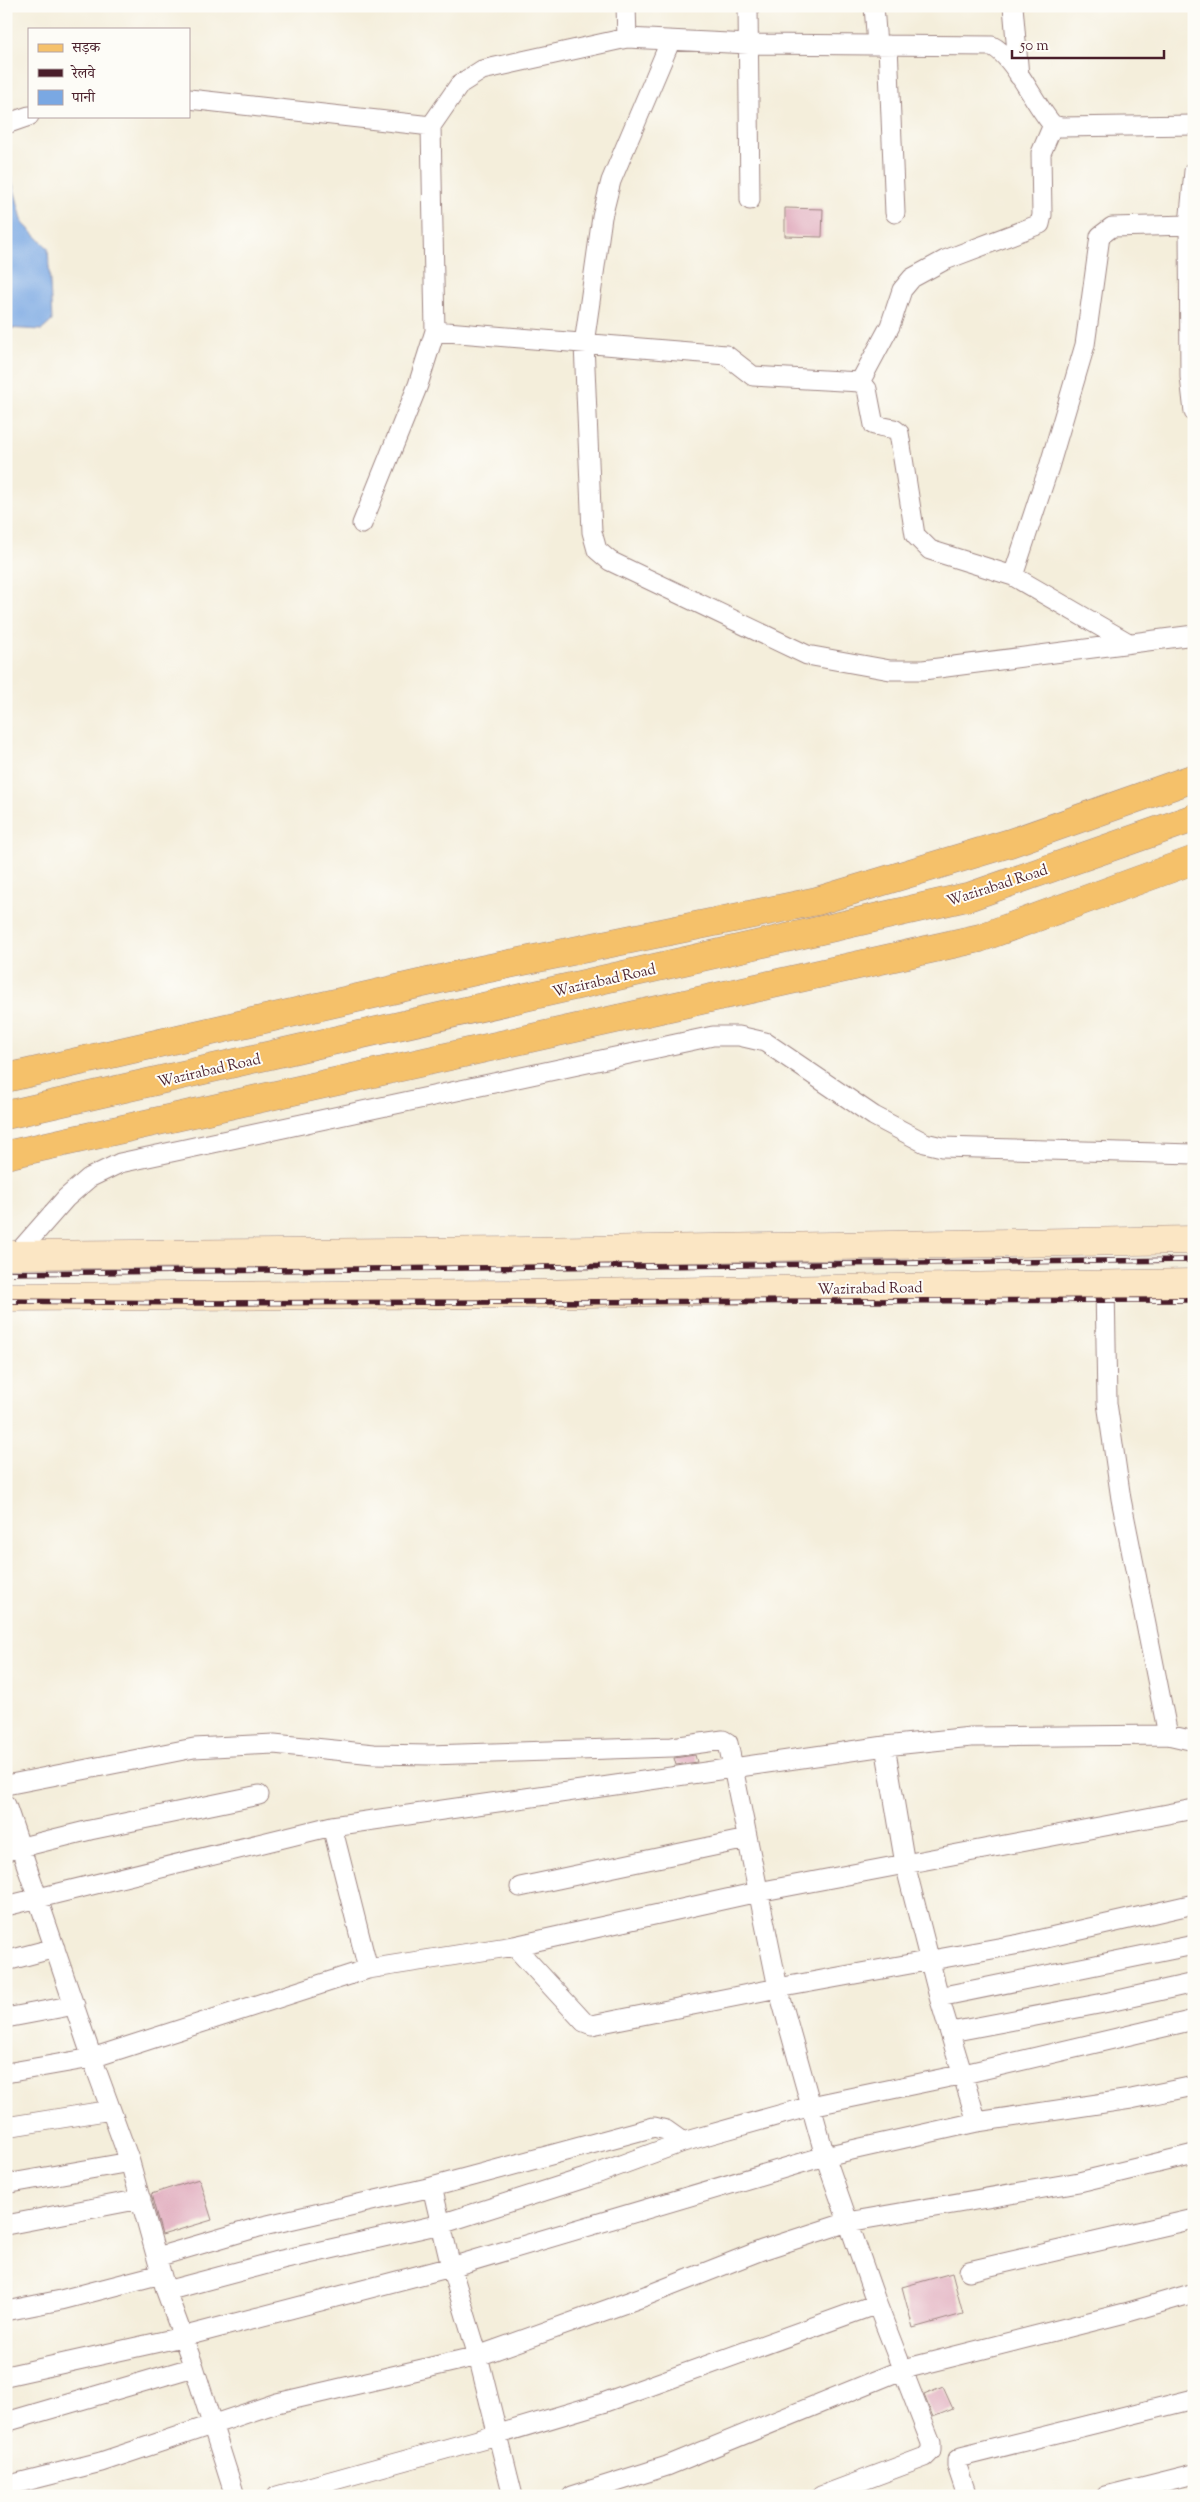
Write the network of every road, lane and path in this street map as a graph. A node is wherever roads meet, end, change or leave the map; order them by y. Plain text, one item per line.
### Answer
1 (626, 6) edge
2 (748, 6) edge
3 (874, 6) edge
4 (1013, 6) edge
5 (627, 38) junction
6 (670, 42) junction
7 (749, 44) junction
8 (882, 45) junction
9 (1019, 76) junction
10 (190, 100) edge
11 (28, 116) edge
12 (6, 124) edge
13 (1053, 125) junction
14 (1194, 125) edge
15 (431, 126) junction
16 (1194, 171) edge
17 (750, 200) dead end
18 (895, 212) dead end
19 (1188, 225) junction
20 (435, 331) junction
21 (584, 344) junction
22 (860, 382) junction
23 (1194, 412) edge
24 (362, 524) dead end
25 (1013, 576) junction
26 (1194, 635) edge
27 (1127, 642) junction
28 (1194, 778) edge
29 (1194, 818) edge
30 (1194, 860) edge
31 (6, 1078) edge
32 (6, 1116) edge
33 (1194, 1154) edge
34 (6, 1155) edge
35 (1194, 1240) edge
36 (11, 1255) edge
37 (1194, 1283) edge
38 (1106, 1285) junction
39 (6, 1297) edge
40 (1168, 1735) junction
41 (1194, 1741) edge
42 (886, 1746) junction
43 (733, 1769) junction
44 (6, 1785) edge
45 (259, 1795) dead end
46 (6, 1805) edge
47 (1194, 1809) edge
48 (332, 1826) junction
49 (747, 1839) junction
50 (13, 1849) edge
51 (905, 1864) junction
52 (520, 1887) dead end
53 (758, 1892) junction
54 (39, 1899) junction
55 (1194, 1904) edge
56 (6, 1906) edge
57 (1194, 1944) edge
58 (514, 1946) junction
59 (55, 1948) junction
60 (929, 1960) junction
61 (6, 1961) edge
62 (368, 1969) junction
63 (1194, 1983) edge
64 (778, 1988) junction
65 (939, 1997) junction
66 (75, 2005) junction
67 (6, 2018) edge
68 (1194, 2020) edge
69 (951, 2032) junction
70 (92, 2058) junction
71 (6, 2073) edge
72 (964, 2074) junction
73 (1194, 2086) edge
74 (811, 2106) junction
75 (111, 2110) junction
76 (977, 2122) junction
77 (6, 2127) edge
78 (683, 2142) junction
79 (1194, 2154) edge
80 (825, 2156) junction
81 (130, 2162) junction
82 (6, 2184) edge
83 (432, 2187) junction
84 (140, 2200) junction
85 (1194, 2219) edge
86 (848, 2222) junction
87 (441, 2224) junction
88 (6, 2225) edge
89 (451, 2267) junction
90 (969, 2271) dead end
91 (162, 2274) junction
92 (1194, 2293) edge
93 (877, 2304) junction
94 (6, 2311) edge
95 (182, 2337) junction
96 (478, 2356) junction
97 (194, 2367) junction
98 (904, 2369) junction
99 (6, 2376) edge
100 (1194, 2399) edge
101 (6, 2422) edge
102 (212, 2425) junction
103 (496, 2435) junction
104 (1194, 2474) edge
105 (6, 2486) edge
106 (235, 2496) edge
107 (277, 2496) edge
108 (513, 2496) edge
109 (572, 2496) edge
110 (821, 2496) edge
111 (967, 2496) edge
112 (1106, 2496) edge

1 - 5 street
2 - 7 street
3 - 8 street
4 - 9 street
5 - 6 street
5 - 15 street
6 - 7 street
6 - 21 street
7 - 8 street
7 - 17 street
8 - 9 street
8 - 18 street
9 - 13 street
10 - 15 street
11 - 12 street
13 - 14 street
13 - 22 street
15 - 20 street
16 - 19 street
19 - 23 street
19 - 25 street
20 - 21 street
20 - 24 street
21 - 22 street
21 - 27 street
22 - 25 street
25 - 27 street
26 - 27 street
28 - 31 main road
29 - 32 main road, Wazirabad Road
30 - 34 main road
33 - 36 street
35 - 36 main road
37 - 38 main road, Wazirabad Road
38 - 39 main road, Wazirabad Road
38 - 40 street
40 - 41 street
40 - 42 street
42 - 43 street
42 - 51 street
43 - 44 street
43 - 48 street
43 - 49 street
45 - 50 street
46 - 50 street
47 - 51 street
48 - 54 street
48 - 62 street
49 - 52 street
49 - 53 street
50 - 54 street
51 - 53 street
51 - 60 street
53 - 58 street
53 - 64 street
54 - 56 street
54 - 59 street
55 - 60 street
57 - 65 street
58 - 62 street
58 - 64 street
59 - 61 street
59 - 66 street
60 - 64 street
60 - 65 street
62 - 70 street
63 - 69 street
64 - 74 street
65 - 69 street
66 - 67 street
66 - 70 street
68 - 72 street
69 - 72 street
70 - 71 street
70 - 75 street
72 - 74 street
72 - 76 street
73 - 76 street
74 - 78 street
74 - 80 street
75 - 77 street
75 - 81 street
76 - 80 street
78 - 83 street
78 - 87 street
79 - 86 street
80 - 86 street
80 - 89 street
81 - 82 street
81 - 84 street
83 - 87 street
83 - 91 street
84 - 88 street
84 - 91 street
85 - 90 street
86 - 93 street
86 - 96 street
87 - 89 street
87 - 91 street
89 - 95 street
89 - 96 street
91 - 94 street
91 - 95 street
92 - 98 street
93 - 98 street
93 - 103 street
95 - 97 street
95 - 99 street
96 - 102 street
96 - 103 street
97 - 101 street
97 - 102 street
98 - 109 street
98 - 110 street
100 - 111 street
102 - 105 street
102 - 106 street
103 - 107 street
103 - 108 street
104 - 112 street

